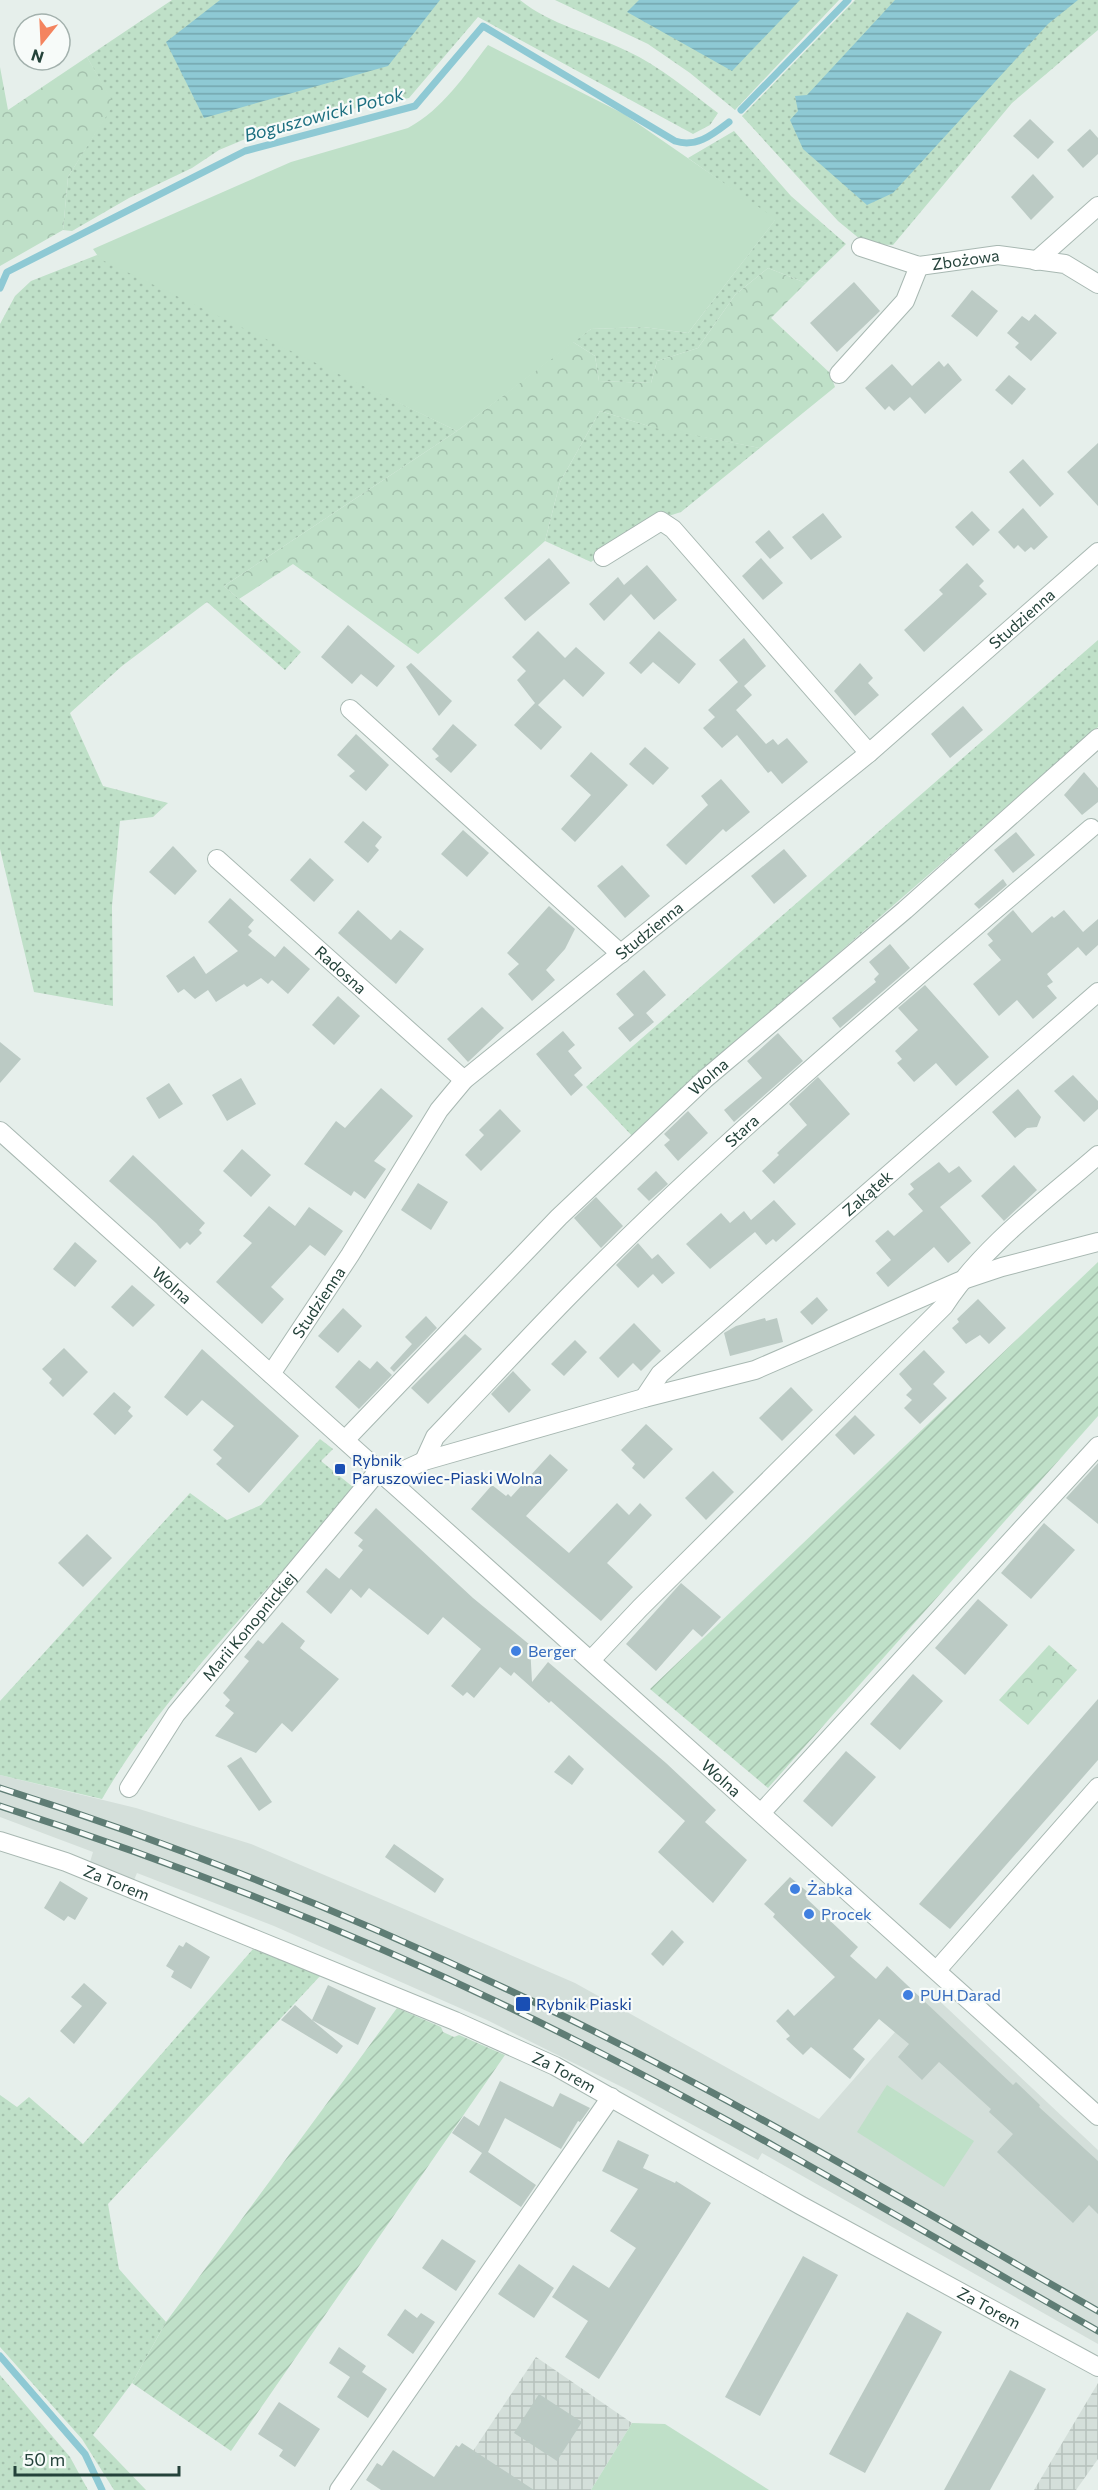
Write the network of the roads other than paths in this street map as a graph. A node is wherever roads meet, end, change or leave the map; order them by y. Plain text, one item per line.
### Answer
1 (1098, 206) edge
2 (861, 247) dead end
3 (1036, 261) junction
4 (919, 266) junction
5 (1098, 284) edge
6 (839, 374) dead end
7 (1098, 552) edge
8 (603, 557) dead end
9 (350, 709) dead end
10 (1098, 738) edge
11 (869, 753) junction
12 (1091, 828) dead end
13 (217, 859) dead end
14 (621, 954) junction
15 (1098, 992) edge
16 (464, 1080) junction
17 (0, 1131) edge
18 (1098, 1155) edge
19 (1098, 1242) edge
20 (960, 1281) junction
21 (271, 1374) junction
22 (644, 1398) junction
23 (345, 1440) junction
24 (1098, 1446) edge
25 (424, 1461) junction
26 (384, 1475) junction
27 (591, 1660) junction
28 (1098, 1787) edge
29 (129, 1788) dead end
30 (761, 1813) junction
31 (0, 1841) edge
32 (937, 1970) junction
33 (611, 2097) junction
34 (1098, 2116) edge
35 (1098, 2367) edge
36 (339, 2490) edge

1 - 3 street
2 - 4 street, Zbożowa
3 - 4 street, Zbożowa
3 - 5 street, Zbożowa
4 - 6 street
7 - 11 street, Studzienna
8 - 11 street
9 - 14 street
10 - 23 street, Wolna
11 - 14 street, Studzienna
12 - 25 street, Stara
13 - 16 street, Radosna
14 - 16 street, Studzienna
15 - 22 street, Zakątek
16 - 21 street, Studzienna
17 - 21 street, Wolna
18 - 20 street
19 - 20 street
20 - 22 street
20 - 27 street
21 - 23 street, Wolna
22 - 25 street
23 - 26 street, Wolna
24 - 30 street
25 - 26 street
26 - 27 street, Wolna
26 - 29 street, Marii Konopnickiej
27 - 30 street, Wolna
28 - 32 street
30 - 32 street, Wolna
31 - 33 street, Za Torem
32 - 34 street, Wolna
33 - 35 street, Za Torem
33 - 36 street

